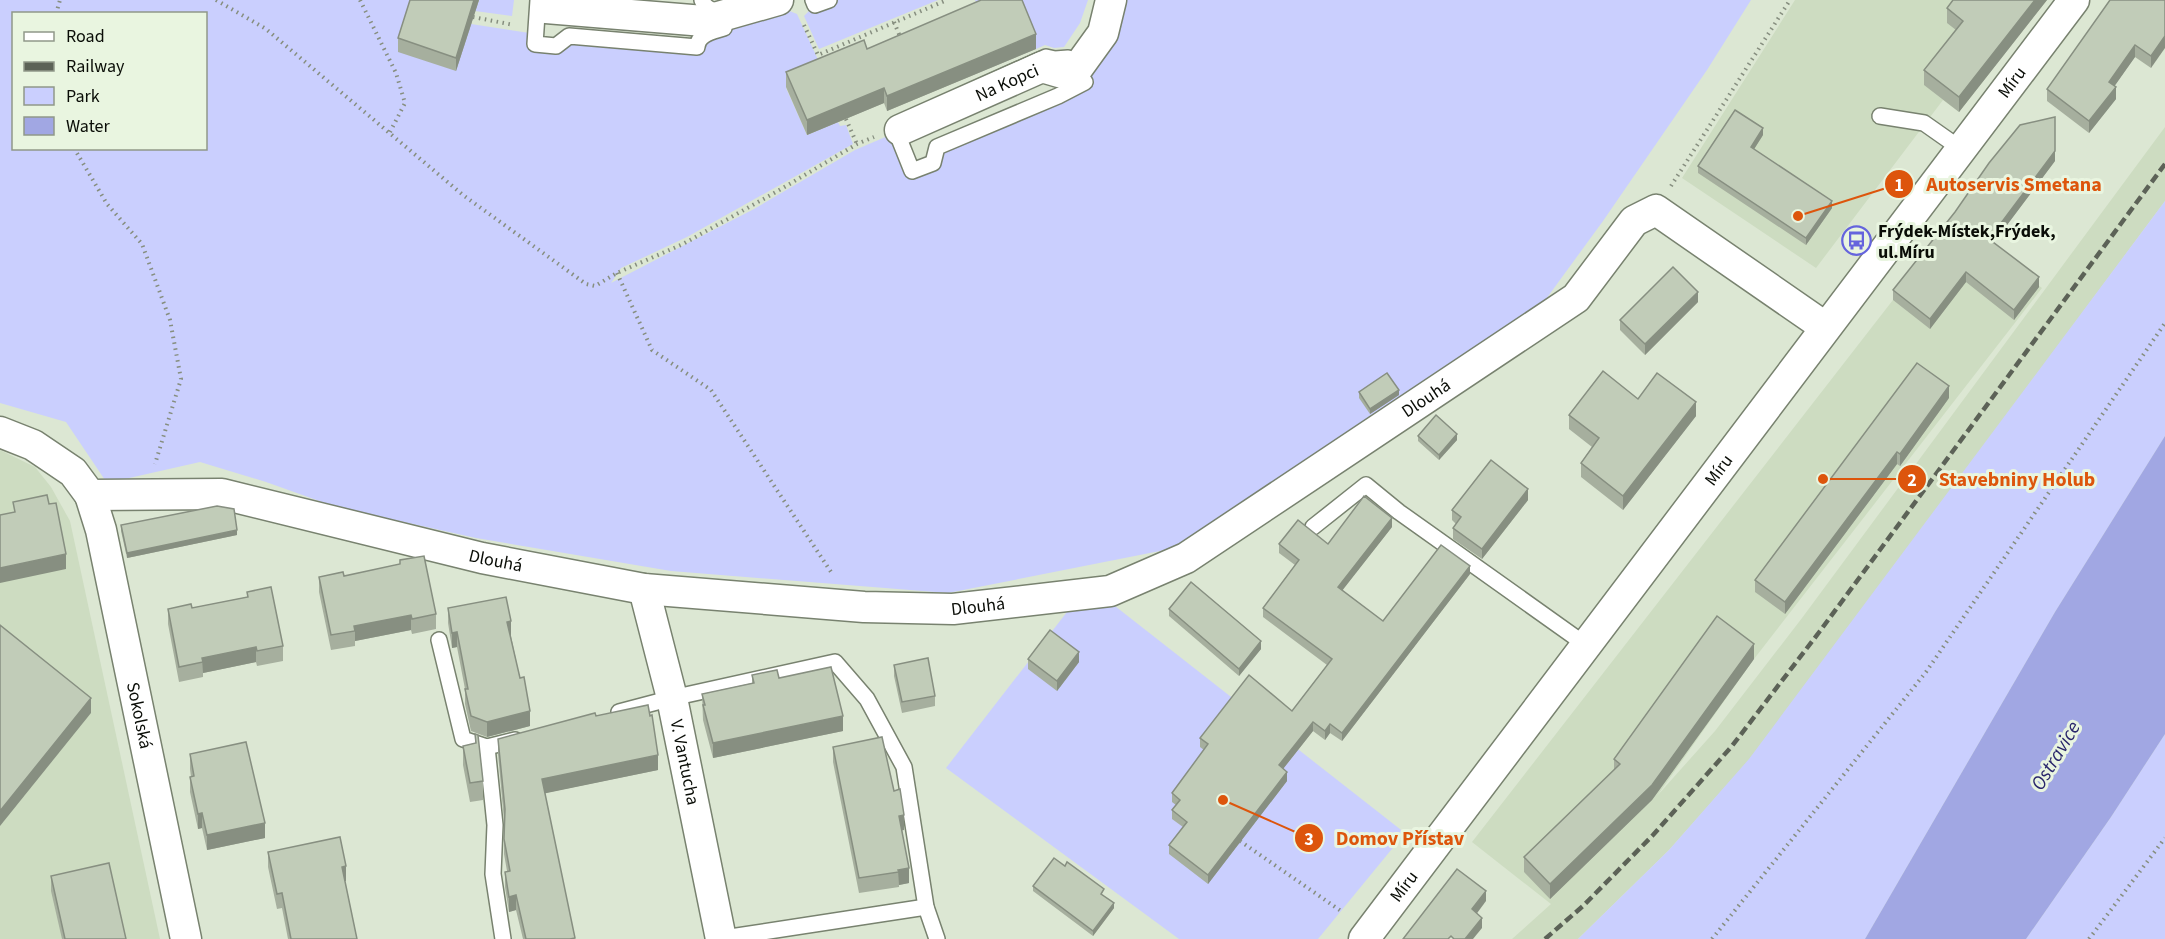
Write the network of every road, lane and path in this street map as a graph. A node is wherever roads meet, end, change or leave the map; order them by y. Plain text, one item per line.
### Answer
1 (216, 0) edge
2 (360, 0) edge
3 (813, 0) edge
4 (829, 0) edge
5 (947, 0) edge
6 (1111, 0) edge
7 (1790, 0) edge
8 (2074, 0) edge
9 (542, 4) edge
10 (711, 8) edge
11 (790, 9) edge
12 (473, 17) edge
13 (894, 22) junction
14 (514, 25) dead end
15 (904, 48) edge
16 (818, 55) junction
17 (821, 63) edge
18 (1077, 69) junction
19 (1880, 116) dead end
20 (846, 119) edge
21 (898, 130) junction
22 (390, 132) junction
23 (857, 144) junction
24 (1960, 149) junction
25 (76, 150) edge
26 (1656, 210) junction
27 (617, 273) junction
28 (2165, 323) edge
29 (1825, 327) junction
30 (0, 432) edge
31 (146, 494) junction
32 (90, 495) junction
33 (1313, 527) dead end
34 (839, 583) dead end
35 (644, 589) junction
36 (439, 640) dead end
37 (1586, 645) junction
38 (672, 698) junction
39 (603, 717) edge
40 (534, 735) edge
41 (488, 747) junction
42 (2165, 838) edge
43 (1240, 841) edge
44 (926, 907) junction
45 (1341, 911) dead end
46 (186, 939) edge
47 (503, 939) edge
48 (720, 939) edge
49 (937, 939) edge
50 (1364, 939) edge
51 (1712, 939) edge
52 (2089, 939) edge

1 - 22 path
2 - 22 path
3 - 4 lane
5 - 13 path
6 - 18 street
7 - 26 path
8 - 24 street, Míru
9 - 10 street
10 - 11 street
11 - 16 path
12 - 14 path
13 - 15 path
13 - 16 path
16 - 17 path
18 - 21 street, Na Kopci
18 - 21 lane
19 - 24 lane
20 - 23 path
21 - 23 path
22 - 27 path
23 - 27 path
24 - 29 street, Míru
25 - 31 path
26 - 29 street
26 - 35 street, Dlouhá
27 - 34 path
28 - 51 path
29 - 37 street, Míru
30 - 32 street
31 - 32 street, Dlouhá
31 - 35 street, Dlouhá
32 - 46 street, Sokolská
33 - 37 lane
35 - 38 street, V. Vantucha
36 - 41 lane
37 - 50 street, Míru
38 - 39 lane
38 - 44 lane
38 - 48 street, V. Vantucha
40 - 41 lane
41 - 47 lane
42 - 52 path
43 - 45 path
44 - 48 lane
44 - 49 lane

